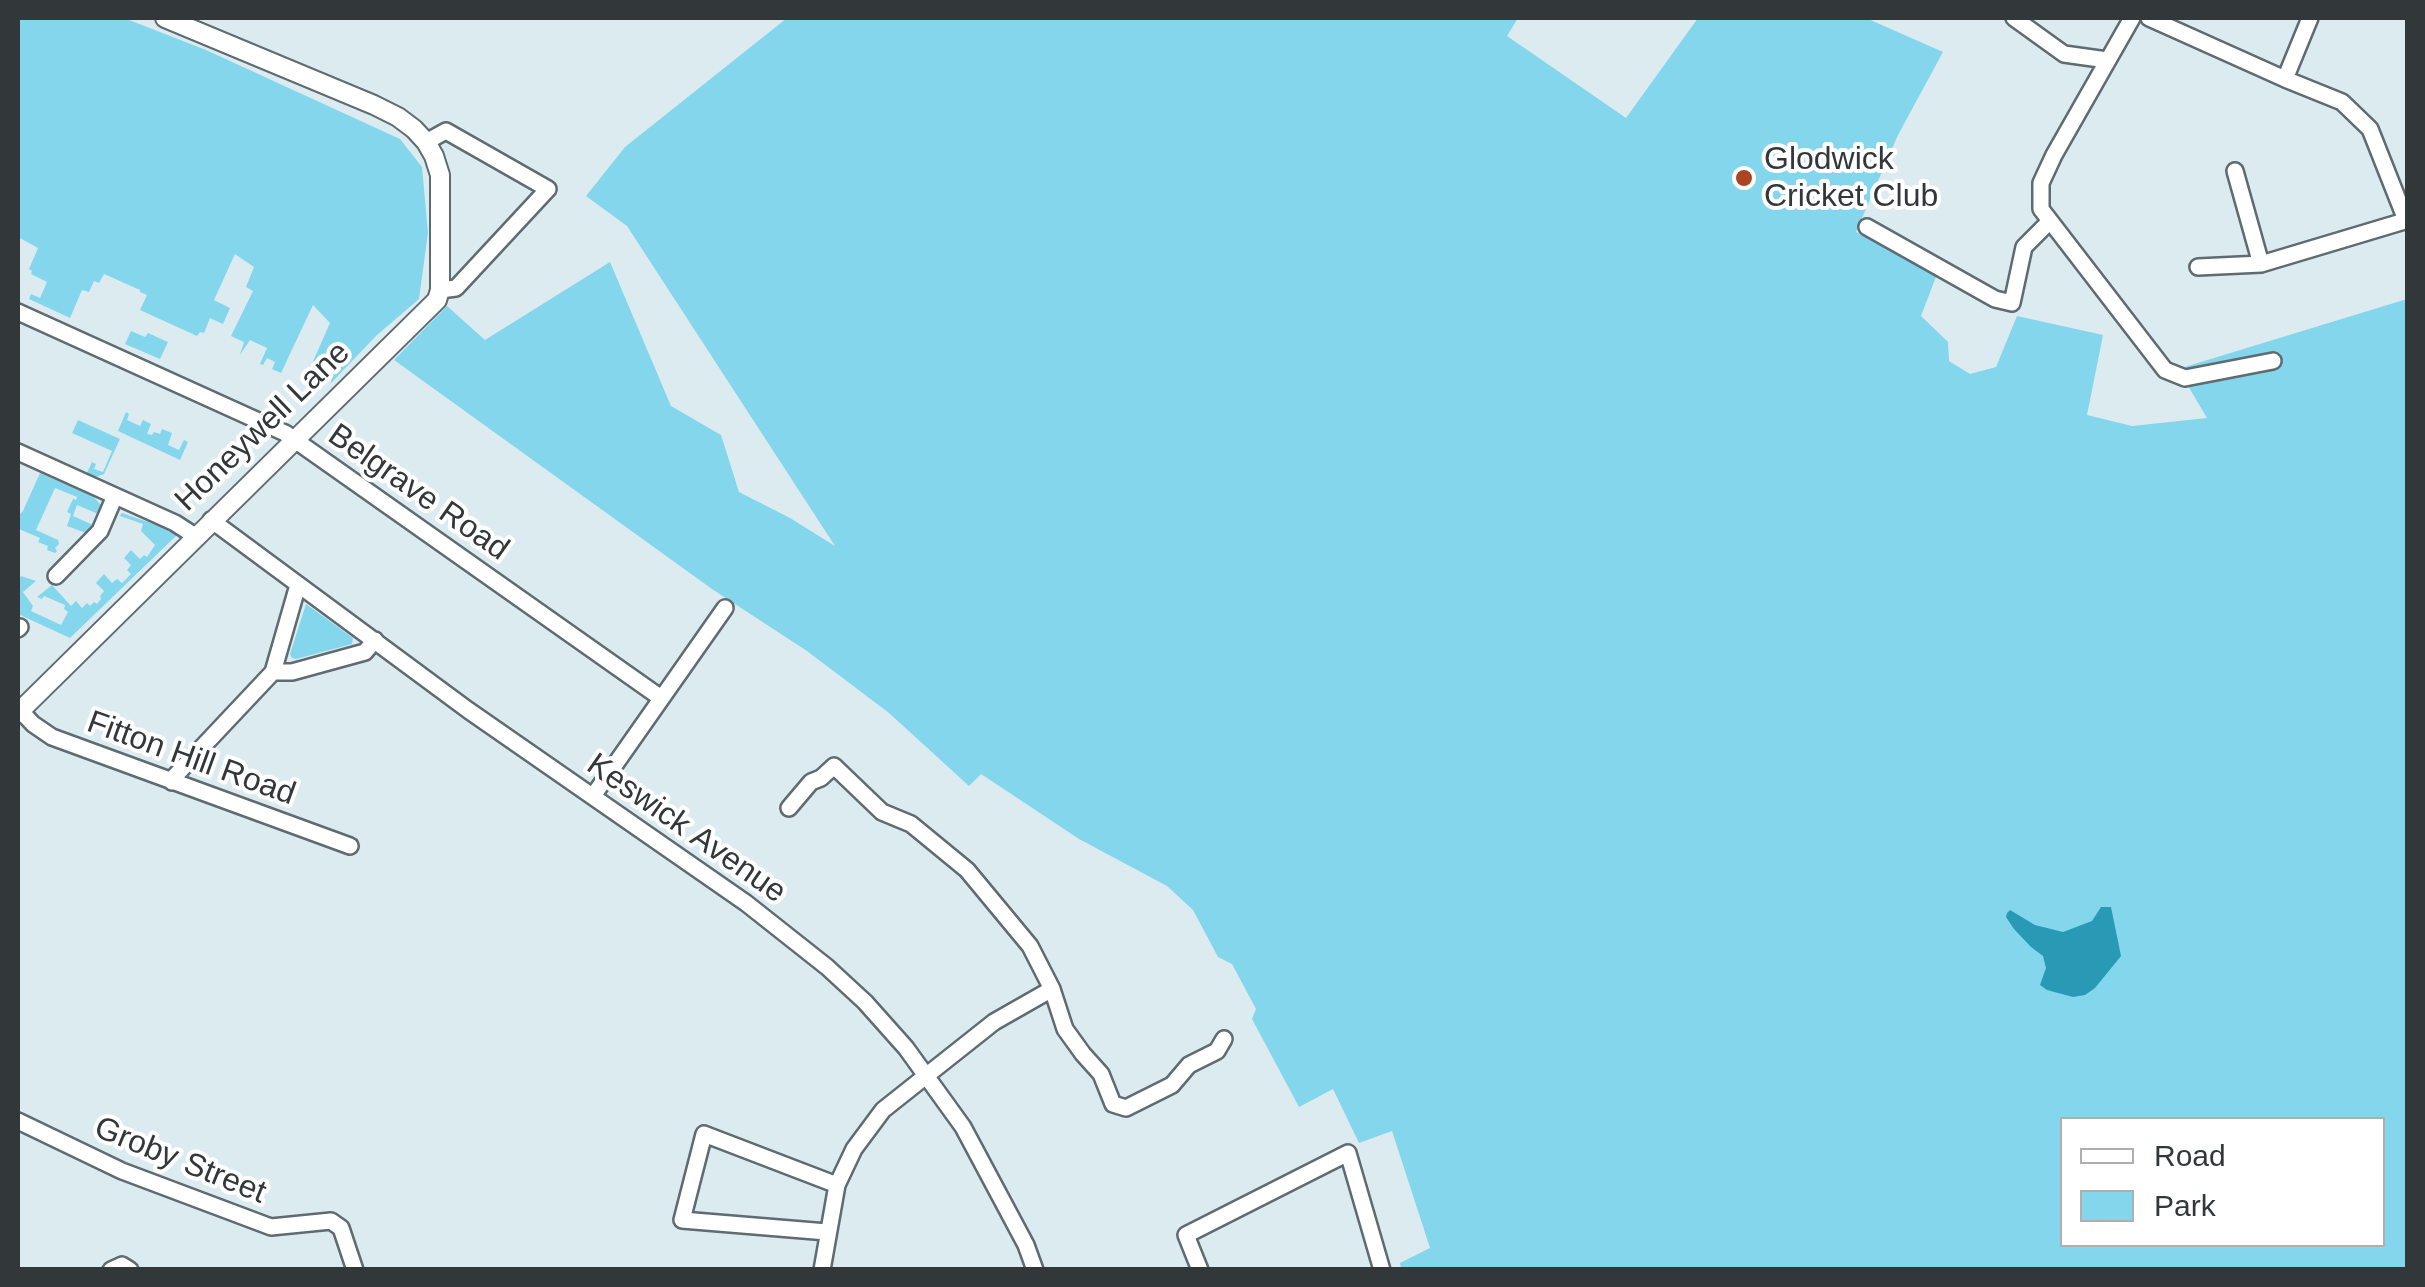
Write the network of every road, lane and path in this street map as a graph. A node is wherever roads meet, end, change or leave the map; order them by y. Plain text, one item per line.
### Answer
1 (165, 18) edge
2 (2014, 18) edge
3 (2132, 18) edge
4 (2150, 18) edge
5 (2310, 18) edge
6 (2107, 60) junction
7 (2285, 79) junction
8 (426, 142) junction
9 (2235, 171) dead end
10 (2407, 220) edge
11 (2049, 222) junction
12 (1866, 227) dead end
13 (2261, 264) junction
14 (2198, 267) dead end
15 (440, 290) junction
16 (18, 312) edge
17 (2273, 361) dead end
18 (295, 439) junction
19 (18, 452) edge
20 (116, 496) junction
21 (211, 520) junction
22 (195, 536) junction
23 (56, 576) dead end
24 (298, 585) junction
25 (725, 608) dead end
26 (375, 640) junction
27 (273, 672) junction
28 (661, 698) junction
29 (19, 711) edge
30 (172, 782) junction
31 (592, 796) junction
32 (789, 808) dead end
33 (350, 846) dead end
34 (1052, 989) junction
35 (1224, 1039) dead end
36 (928, 1075) junction
37 (18, 1121) edge
38 (836, 1186) junction
39 (827, 1232) junction
40 (111, 1270) edge
41 (130, 1270) edge
42 (356, 1270) edge
43 (822, 1270) edge
44 (1035, 1270) edge
45 (1200, 1270) edge
46 (1382, 1270) edge

1 - 8 street
2 - 6 street
3 - 6 street
4 - 7 street
5 - 7 street
6 - 11 street
7 - 10 street
8 - 15 street
8 - 15 street, Honeywell Lane
9 - 13 street
10 - 13 street
11 - 12 street
11 - 17 street
13 - 14 street
15 - 18 street, Honeywell Lane
16 - 18 street, Belgrave Road
18 - 21 street, Honeywell Lane
18 - 28 street, Belgrave Road
19 - 20 street
20 - 22 street
20 - 23 street
21 - 22 street, Honeywell Lane
21 - 24 street, Keswick Avenue
22 - 29 street, Honeywell Lane
24 - 26 street, Keswick Avenue
24 - 27 street
25 - 28 street
26 - 27 street
26 - 31 street, Keswick Avenue
27 - 30 street
28 - 31 street
29 - 30 street, Fitton Hill Road
30 - 33 street, Fitton Hill Road
31 - 36 street, Keswick Avenue
32 - 34 street
34 - 35 street
34 - 36 street
36 - 38 street
36 - 44 street, Keswick Avenue
37 - 42 street, Groby Street
38 - 39 street
38 - 39 street
39 - 43 street
40 - 41 street
45 - 46 street

